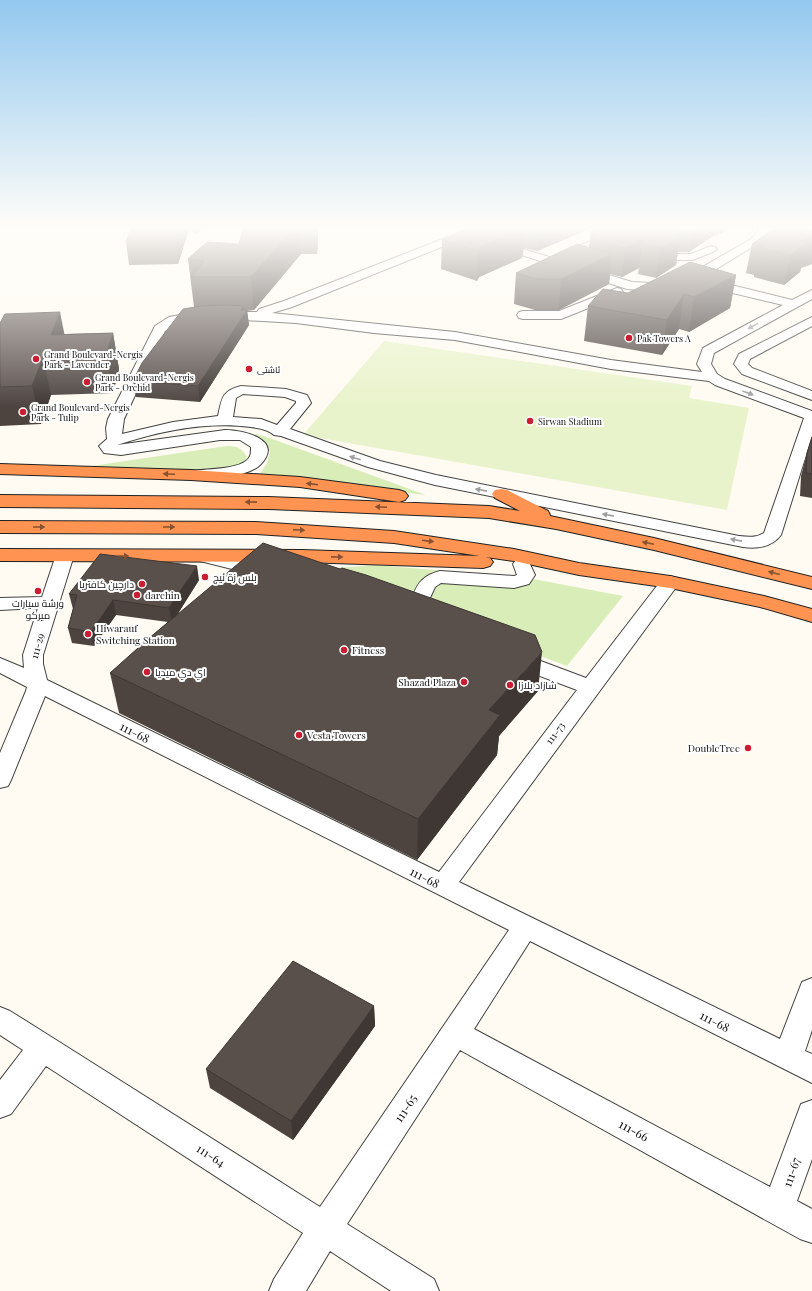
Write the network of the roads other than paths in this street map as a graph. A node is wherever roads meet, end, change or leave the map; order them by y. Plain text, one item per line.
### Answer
1 (333, 286) edge
2 (631, 286) edge
3 (634, 286) edge
4 (659, 286) edge
5 (730, 286) edge
6 (812, 294) edge
7 (796, 303) junction
8 (288, 304) junction
9 (248, 315) junction
10 (523, 315) dead end
11 (292, 318) junction
12 (812, 321) edge
13 (712, 377) junction
14 (812, 396) edge
15 (812, 416) edge
16 (225, 420) junction
17 (279, 432) junction
18 (115, 441) junction
19 (806, 448) edge
20 (0, 469) edge
21 (191, 475) junction
22 (501, 494) junction
23 (0, 501) edge
24 (489, 512) junction
25 (556, 523) junction
26 (0, 527) edge
27 (0, 555) edge
28 (65, 555) junction
29 (202, 556) junction
30 (522, 564) junction
31 (579, 569) junction
32 (670, 582) junction
33 (812, 583) edge
34 (246, 586) edge
35 (422, 596) edge
36 (50, 602) junction
37 (0, 604) edge
38 (812, 616) edge
39 (501, 653) edge
40 (0, 665) edge
41 (38, 684) junction
42 (590, 687) junction
43 (8, 741) edge
44 (0, 780) edge
45 (442, 886) junction
46 (526, 926) junction
47 (812, 990) edge
48 (0, 1020) edge
49 (456, 1033) junction
50 (43, 1047) junction
51 (788, 1057) junction
52 (812, 1069) edge
53 (0, 1104) edge
54 (812, 1114) edge
55 (778, 1208) junction
56 (812, 1227) edge
57 (325, 1229) junction
58 (286, 1291) edge
59 (422, 1291) edge

1 - 8 street
2 - 10 street
3 - 4 street
5 - 7 street
6 - 7 street
7 -> 13 street
8 - 9 street
8 - 11 street
9 - 11 street
9 - 18 street
11 - 13 street
12 - 14 street
13 -> 15 street
15 - 19 street
16 - 17 street
16 - 17 street
16 - 18 street
22 -> 17 street
18 - 21 street
19 -> 22 street
21 -> 20 highway
24 -> 21 highway
22 - 25 highway
24 -> 23 highway
24 - 25 highway
33 -> 25 highway
26 -> 31 highway
27 - 28 highway
28 -> 29 highway
28 - 36 street, 111-29
29 -> 30 highway
29 - 34 street
30 - 31 highway
30 - 35 street
31 - 32 highway
32 - 38 highway
32 - 42 street, 111-73
36 - 37 street
36 - 41 street, 111-29
39 - 42 street
40 - 41 street, 111-68
41 - 43 street
41 - 45 street, 111-68
42 - 45 street, 111-73
43 - 44 street
45 - 46 street, 111-68
46 - 49 street, 111-65
46 - 51 street, 111-68
47 - 51 street
48 - 50 street, 111-64
49 - 55 street, 111-66
49 - 57 street, 111-65
50 - 53 street
50 - 57 street, 111-64
51 - 52 street, 111-68
54 - 55 street, 111-67
55 - 56 street, 111-66
57 - 58 street, 111-65
57 - 59 street, 111-64

